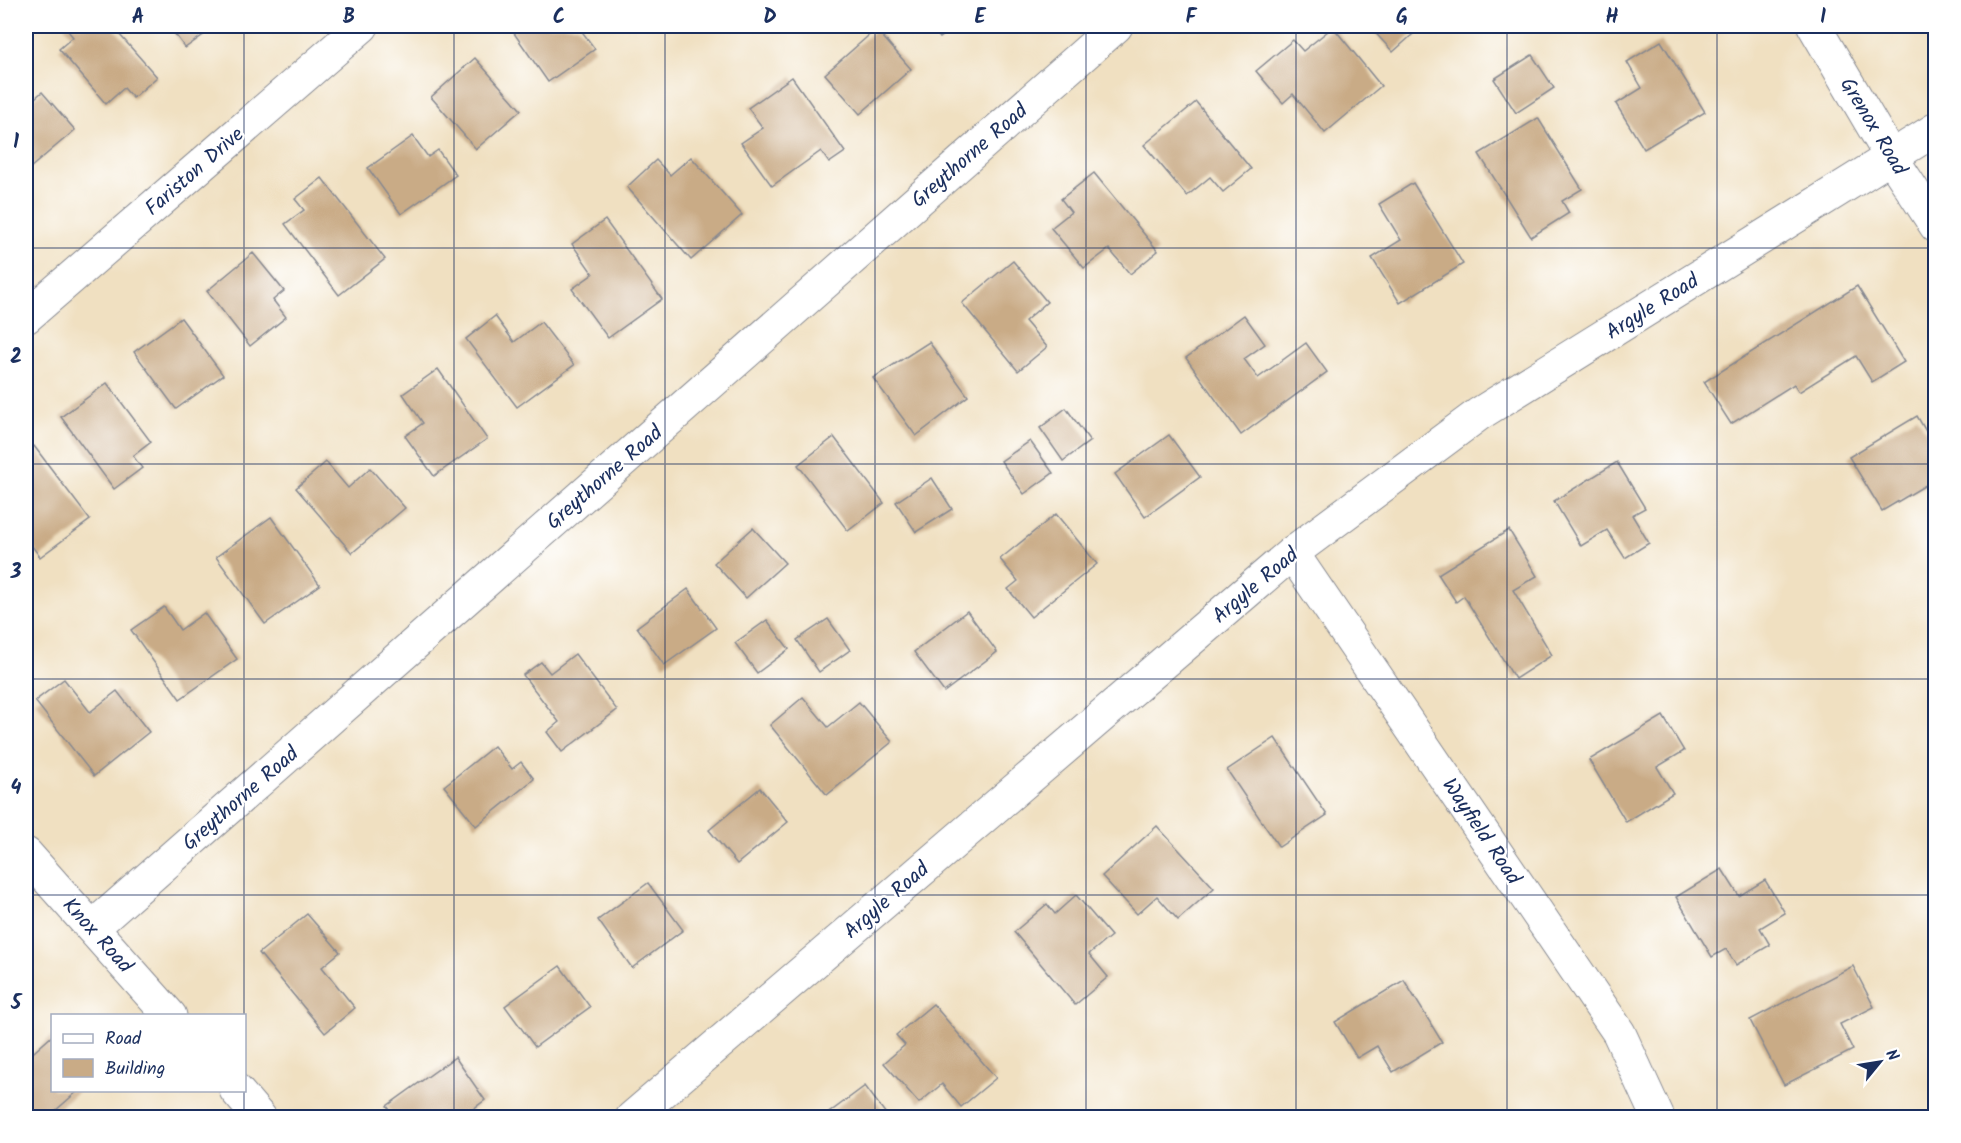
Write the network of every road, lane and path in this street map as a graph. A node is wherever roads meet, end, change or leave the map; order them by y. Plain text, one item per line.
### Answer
1 (362, 26) edge
2 (1116, 26) edge
3 (1814, 26) edge
4 (1935, 129) edge
5 (1891, 157) junction
6 (1935, 226) edge
7 (26, 317) edge
8 (1292, 553) junction
9 (26, 854) edge
10 (92, 928) junction
11 (168, 1014) edge
12 (238, 1092) edge
13 (260, 1118) edge
14 (632, 1118) edge
15 (1658, 1118) edge

1 - 7 street, Fariston Drive
2 - 10 street, Greythorne Road
3 - 5 street, Grenox Road
4 - 5 street, Argyle Road
5 - 6 street, Grenox Road
5 - 8 street, Argyle Road
8 - 14 street, Argyle Road
8 - 15 street, Wayfield Road
9 - 10 street, Knox Road
10 - 11 street, Knox Road
12 - 13 street

